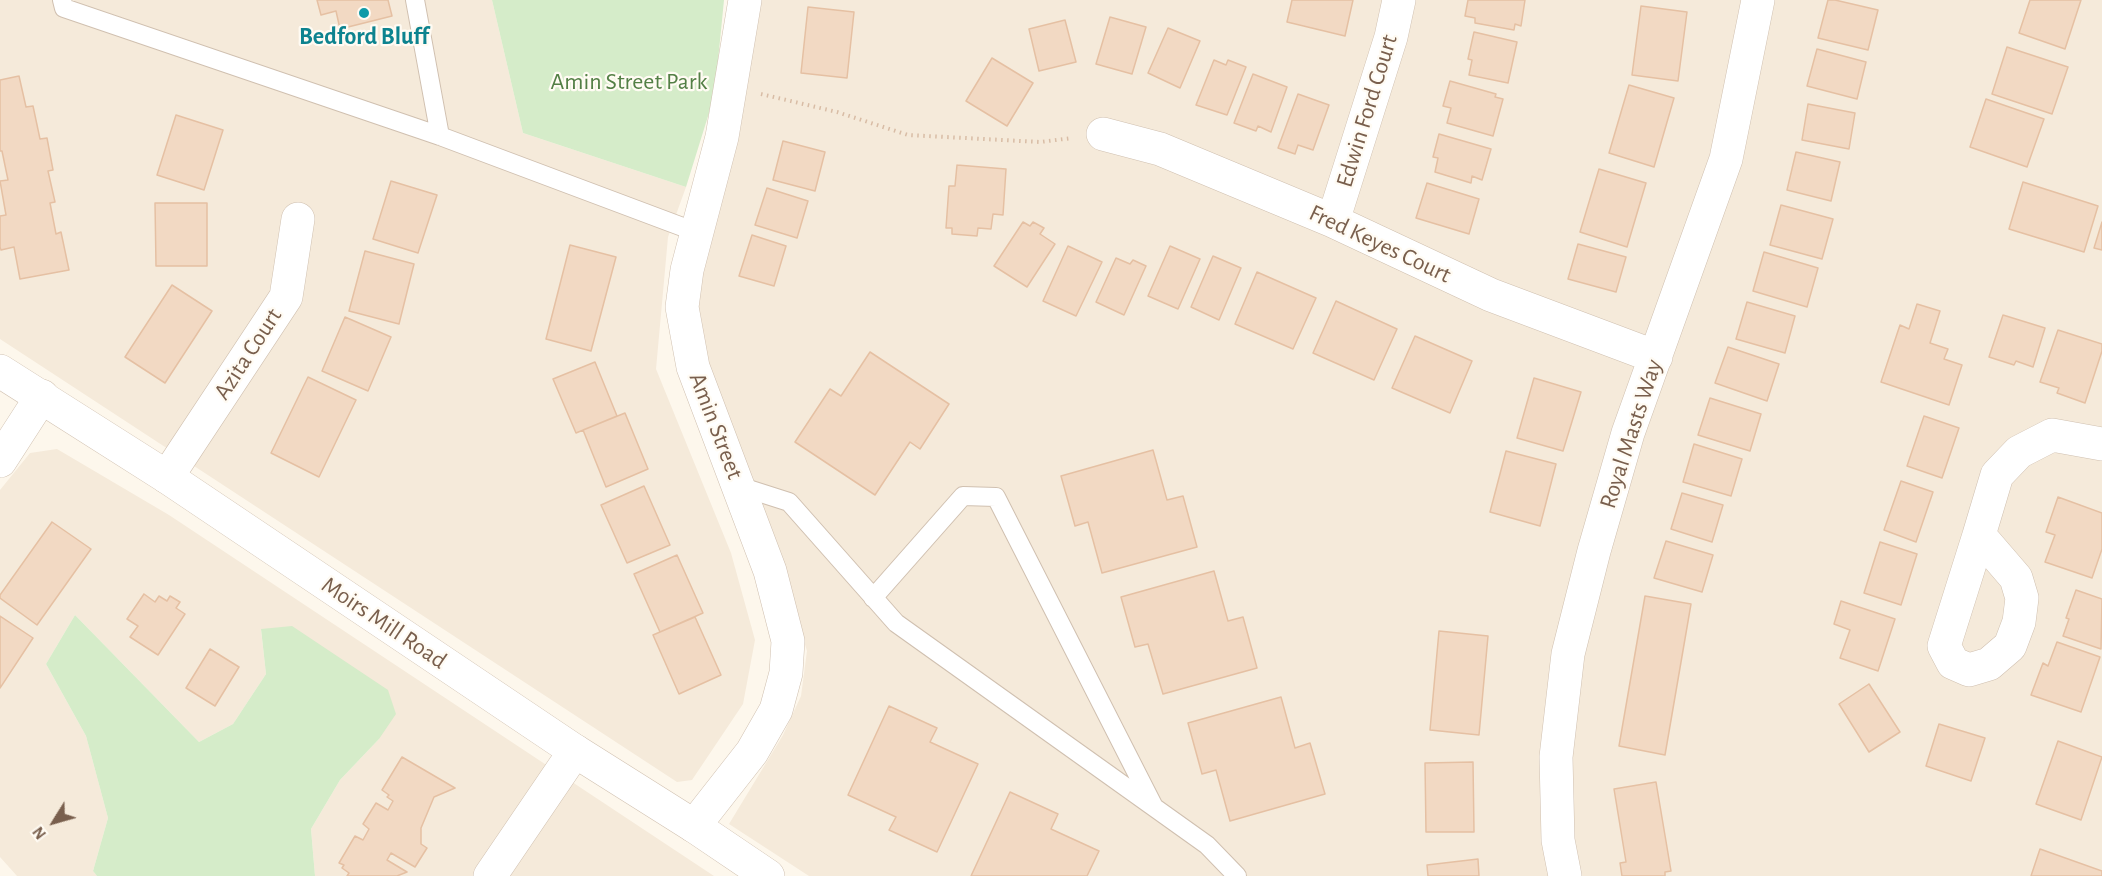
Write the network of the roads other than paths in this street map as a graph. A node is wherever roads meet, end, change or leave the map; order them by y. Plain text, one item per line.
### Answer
1 (62, 0) edge
2 (415, 0) edge
3 (745, 0) edge
4 (1399, 0) edge
5 (1758, 0) edge
6 (1103, 134) road end
7 (440, 136) junction
8 (298, 219) dead end
9 (1333, 221) junction
10 (696, 232) junction
11 (1656, 357) junction
12 (0, 371) edge
13 (42, 396) junction
14 (2102, 444) edge
15 (0, 461) edge
16 (167, 477) junction
17 (739, 486) junction
18 (1979, 535) dead end
19 (873, 598) junction
20 (574, 751) junction
21 (1157, 811) junction
22 (694, 826) junction
23 (490, 876) edge
24 (768, 876) edge
25 (1237, 876) edge
26 (1565, 876) edge

1 - 7 lane
2 - 7 lane
3 - 10 street, Amin Street
4 - 9 street, Edwin Ford Court
5 - 11 street, Royal Masts Way
6 - 9 street, Fred Keyes Court
7 - 10 lane
8 - 16 street, Azita Court
9 - 11 street, Fred Keyes Court
10 - 17 street, Amin Street
11 - 26 street, Royal Masts Way
12 - 13 street, Moirs Mill Road
13 - 15 street
13 - 16 street, Moirs Mill Road
14 - 18 street
16 - 20 street, Moirs Mill Road
17 - 19 lane
17 - 22 street, Amin Street
19 - 21 lane
19 - 21 lane
20 - 22 street, Moirs Mill Road
20 - 23 street
21 - 25 lane
22 - 24 street, Moirs Mill Road

